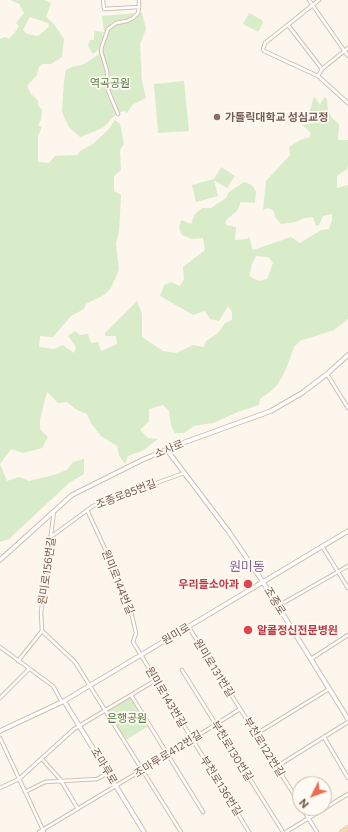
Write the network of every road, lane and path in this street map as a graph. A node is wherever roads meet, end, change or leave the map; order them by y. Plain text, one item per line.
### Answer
1 (103, 0) edge
2 (139, 0) edge
3 (309, 0) edge
4 (319, 0) edge
5 (313, 5) junction
6 (139, 7) junction
7 (288, 25) junction
8 (348, 48) edge
9 (344, 52) junction
10 (348, 56) edge
11 (322, 69) junction
12 (318, 76) junction
13 (348, 103) edge
14 (118, 114) dead end
15 (348, 355) edge
16 (327, 374) junction
17 (348, 408) edge
18 (167, 450) junction
19 (184, 473) junction
20 (54, 510) junction
21 (87, 510) junction
22 (348, 530) edge
23 (51, 536) junction
24 (322, 546) junction
25 (0, 560) edge
26 (348, 566) edge
27 (338, 572) junction
28 (263, 582) junction
29 (348, 588) edge
30 (278, 606) junction
31 (188, 626) junction
32 (42, 631) junction
33 (348, 635) edge
34 (0, 647) edge
35 (141, 655) junction
36 (310, 659) junction
37 (18, 661) junction
38 (30, 669) junction
39 (182, 670) dead end
40 (156, 680) junction
41 (90, 685) junction
42 (329, 689) junction
43 (131, 695) junction
44 (0, 698) edge
45 (63, 701) junction
46 (240, 709) junction
47 (106, 710) junction
48 (348, 720) edge
49 (215, 724) junction
50 (79, 726) junction
51 (0, 731) edge
52 (256, 734) junction
53 (324, 737) junction
54 (0, 738) edge
55 (192, 739) junction
56 (167, 755) junction
57 (42, 758) junction
58 (276, 767) junction
59 (143, 770) junction
60 (108, 773) junction
61 (348, 778) edge
62 (19, 779) junction
63 (62, 781) junction
64 (116, 786) junction
65 (0, 788) edge
66 (25, 792) junction
67 (292, 792) edge
68 (348, 794) edge
69 (78, 809) junction
70 (203, 812) dead end
71 (309, 818) junction
72 (348, 828) edge
73 (43, 831) edge
74 (39, 832) edge
75 (144, 832) edge
76 (181, 832) edge
77 (249, 832) edge
78 (283, 832) edge
79 (286, 832) edge
80 (317, 832) edge
81 (342, 832) edge

1 - 6 street
2 - 6 street
3 - 5 street
4 - 5 street
5 - 7 street
5 - 9 street
6 - 14 street
7 - 11 street
7 - 12 street
8 - 9 street
9 - 10 street
9 - 11 street
11 - 12 street
12 - 13 street
15 - 16 street, 소사로
16 - 17 street
16 - 18 street, 소사로
18 - 19 street, 조종로
18 - 20 street, 소사로
19 - 21 street, 조종로85번길
19 - 28 street, 조종로
20 - 23 street, 원미로156번길
20 - 25 street, 소사로
21 - 23 street, 조종로85번길
21 - 35 street, 원미로144번길
22 - 24 street, 원미로
23 - 32 street, 원미로156번길
24 - 27 street
24 - 28 street, 원미로
26 - 27 street
27 - 29 street
27 - 30 street
28 - 30 street, 조종로
28 - 31 street, 원미로
30 - 36 street, 조종로
31 - 35 street, 원미로
31 - 46 street, 원미로131번길
32 - 37 street
32 - 41 street
33 - 36 street
34 - 37 street
35 - 40 street, 원미로143번길
35 - 41 street, 원미로
36 - 42 street, 조종로
37 - 38 street
38 - 44 street
38 - 45 street
39 - 49 street, 부천로130번길
40 - 43 street
40 - 55 street, 원미로143번길
41 - 45 street, 원미로
41 - 47 street
42 - 48 street, 조종로
42 - 52 street
43 - 47 street
43 - 56 street
45 - 50 street, 조마루로
45 - 51 street, 원미로
46 - 49 street, 조마루로412번길
46 - 52 street, 부천로122번길
47 - 50 street
47 - 59 street
48 - 53 street
49 - 55 street, 조마루로412번길
49 - 78 street, 부천로130번길
50 - 57 street
50 - 60 street, 조마루로
52 - 58 street, 부천로122번길
53 - 58 street
53 - 61 street
54 - 62 street
55 - 56 street, 조마루로412번길
55 - 77 street, 부천로136번길
56 - 59 street, 조마루로412번길
56 - 70 street
57 - 62 street
57 - 63 street
58 - 67 street, 부천로122번길
59 - 64 street, 조마루로412번길
59 - 76 street
60 - 63 street
60 - 64 street, 조마루로
62 - 65 street
62 - 66 street
63 - 66 street
63 - 69 street
64 - 69 street, 조마루로412번길
64 - 75 street, 조마루로
66 - 73 street
68 - 71 street
69 - 73 street, 조마루로412번길
71 - 79 street
71 - 80 street
72 - 81 main road
73 - 74 street, 조마루로412번길

